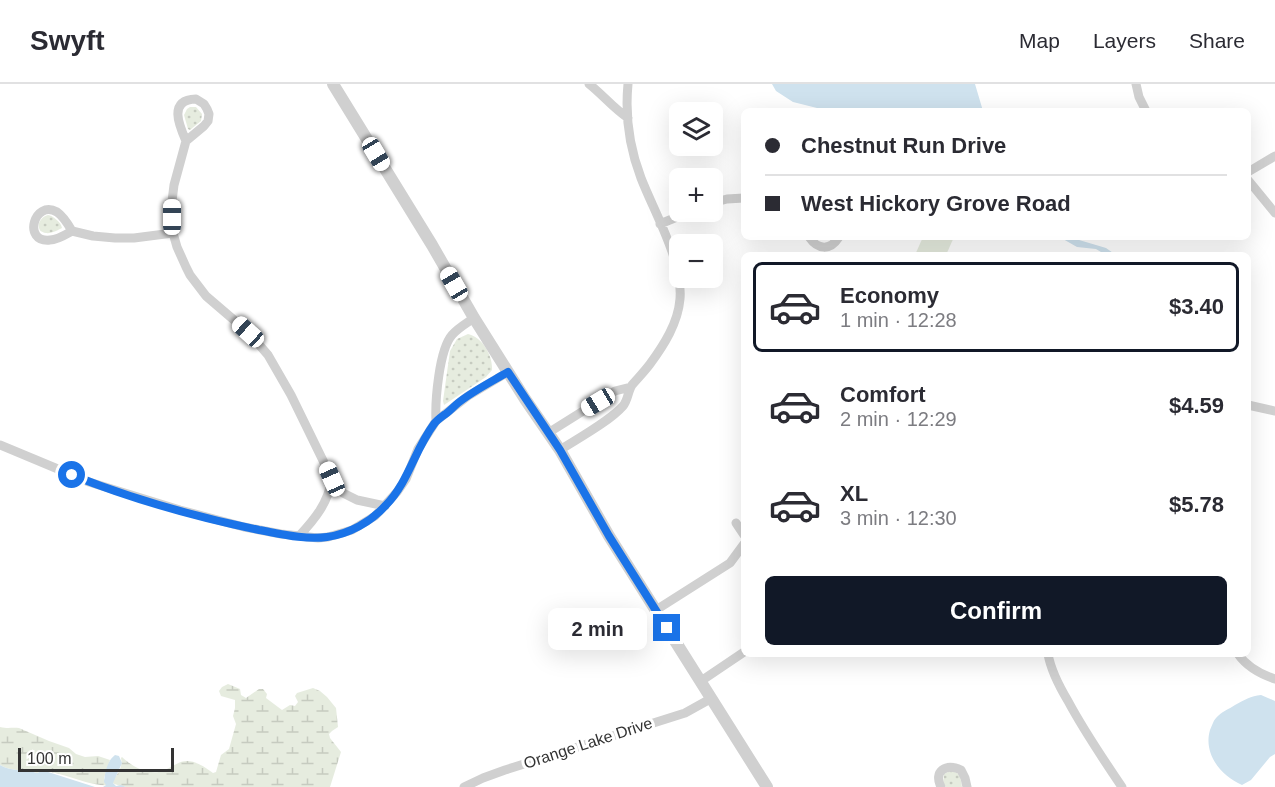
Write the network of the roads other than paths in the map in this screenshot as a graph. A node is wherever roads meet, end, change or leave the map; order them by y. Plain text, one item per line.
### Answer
1 (333, 84) edge
2 (589, 84) edge
3 (628, 84) edge
4 (1136, 84) edge
5 (1144, 108) edge
6 (628, 118) junction
7 (186, 141) junction
8 (1275, 156) edge
9 (1251, 170) edge
10 (1251, 184) edge
11 (741, 198) edge
12 (723, 200) edge
13 (1275, 213) edge
14 (669, 220) edge
15 (660, 224) junction
16 (72, 231) dead end
17 (173, 233) junction
18 (811, 240) edge
19 (837, 240) edge
20 (474, 318) junction
21 (508, 372) junction
22 (631, 387) junction
23 (1251, 406) edge
24 (1275, 411) edge
25 (436, 421) junction
26 (548, 433) junction
27 (0, 446) edge
28 (560, 450) junction
29 (332, 479) junction
30 (385, 506) junction
31 (736, 523) dead end
32 (741, 530) edge
33 (299, 536) junction
34 (741, 548) edge
35 (656, 610) junction
36 (741, 654) edge
37 (1048, 657) edge
38 (1240, 657) edge
39 (1275, 679) edge
40 (701, 681) junction
41 (712, 699) junction
42 (464, 787) edge
43 (767, 787) edge
44 (941, 787) edge
45 (967, 787) edge
46 (1122, 787) edge

1 - 20 street
2 - 6 street
3 - 6 street
4 - 5 street
6 - 15 street
7 - 7 street
7 - 17 street
8 - 9 street
10 - 13 street
11 - 12 street
14 - 15 street
15 - 22 street
16 - 17 street
17 - 29 street
18 - 19 street
20 - 21 street
20 - 25 street
21 - 25 street
21 - 26 street
22 - 26 street
22 - 28 street
23 - 24 street
25 - 30 street
26 - 28 street
27 - 33 street
28 - 35 street
29 - 30 street
29 - 33 street
30 - 33 street
31 - 32 street
34 - 35 street
35 - 40 street
36 - 40 street
37 - 46 street
38 - 39 street
40 - 41 street
41 - 42 street, Orange Lake Drive
41 - 43 street
44 - 45 street

